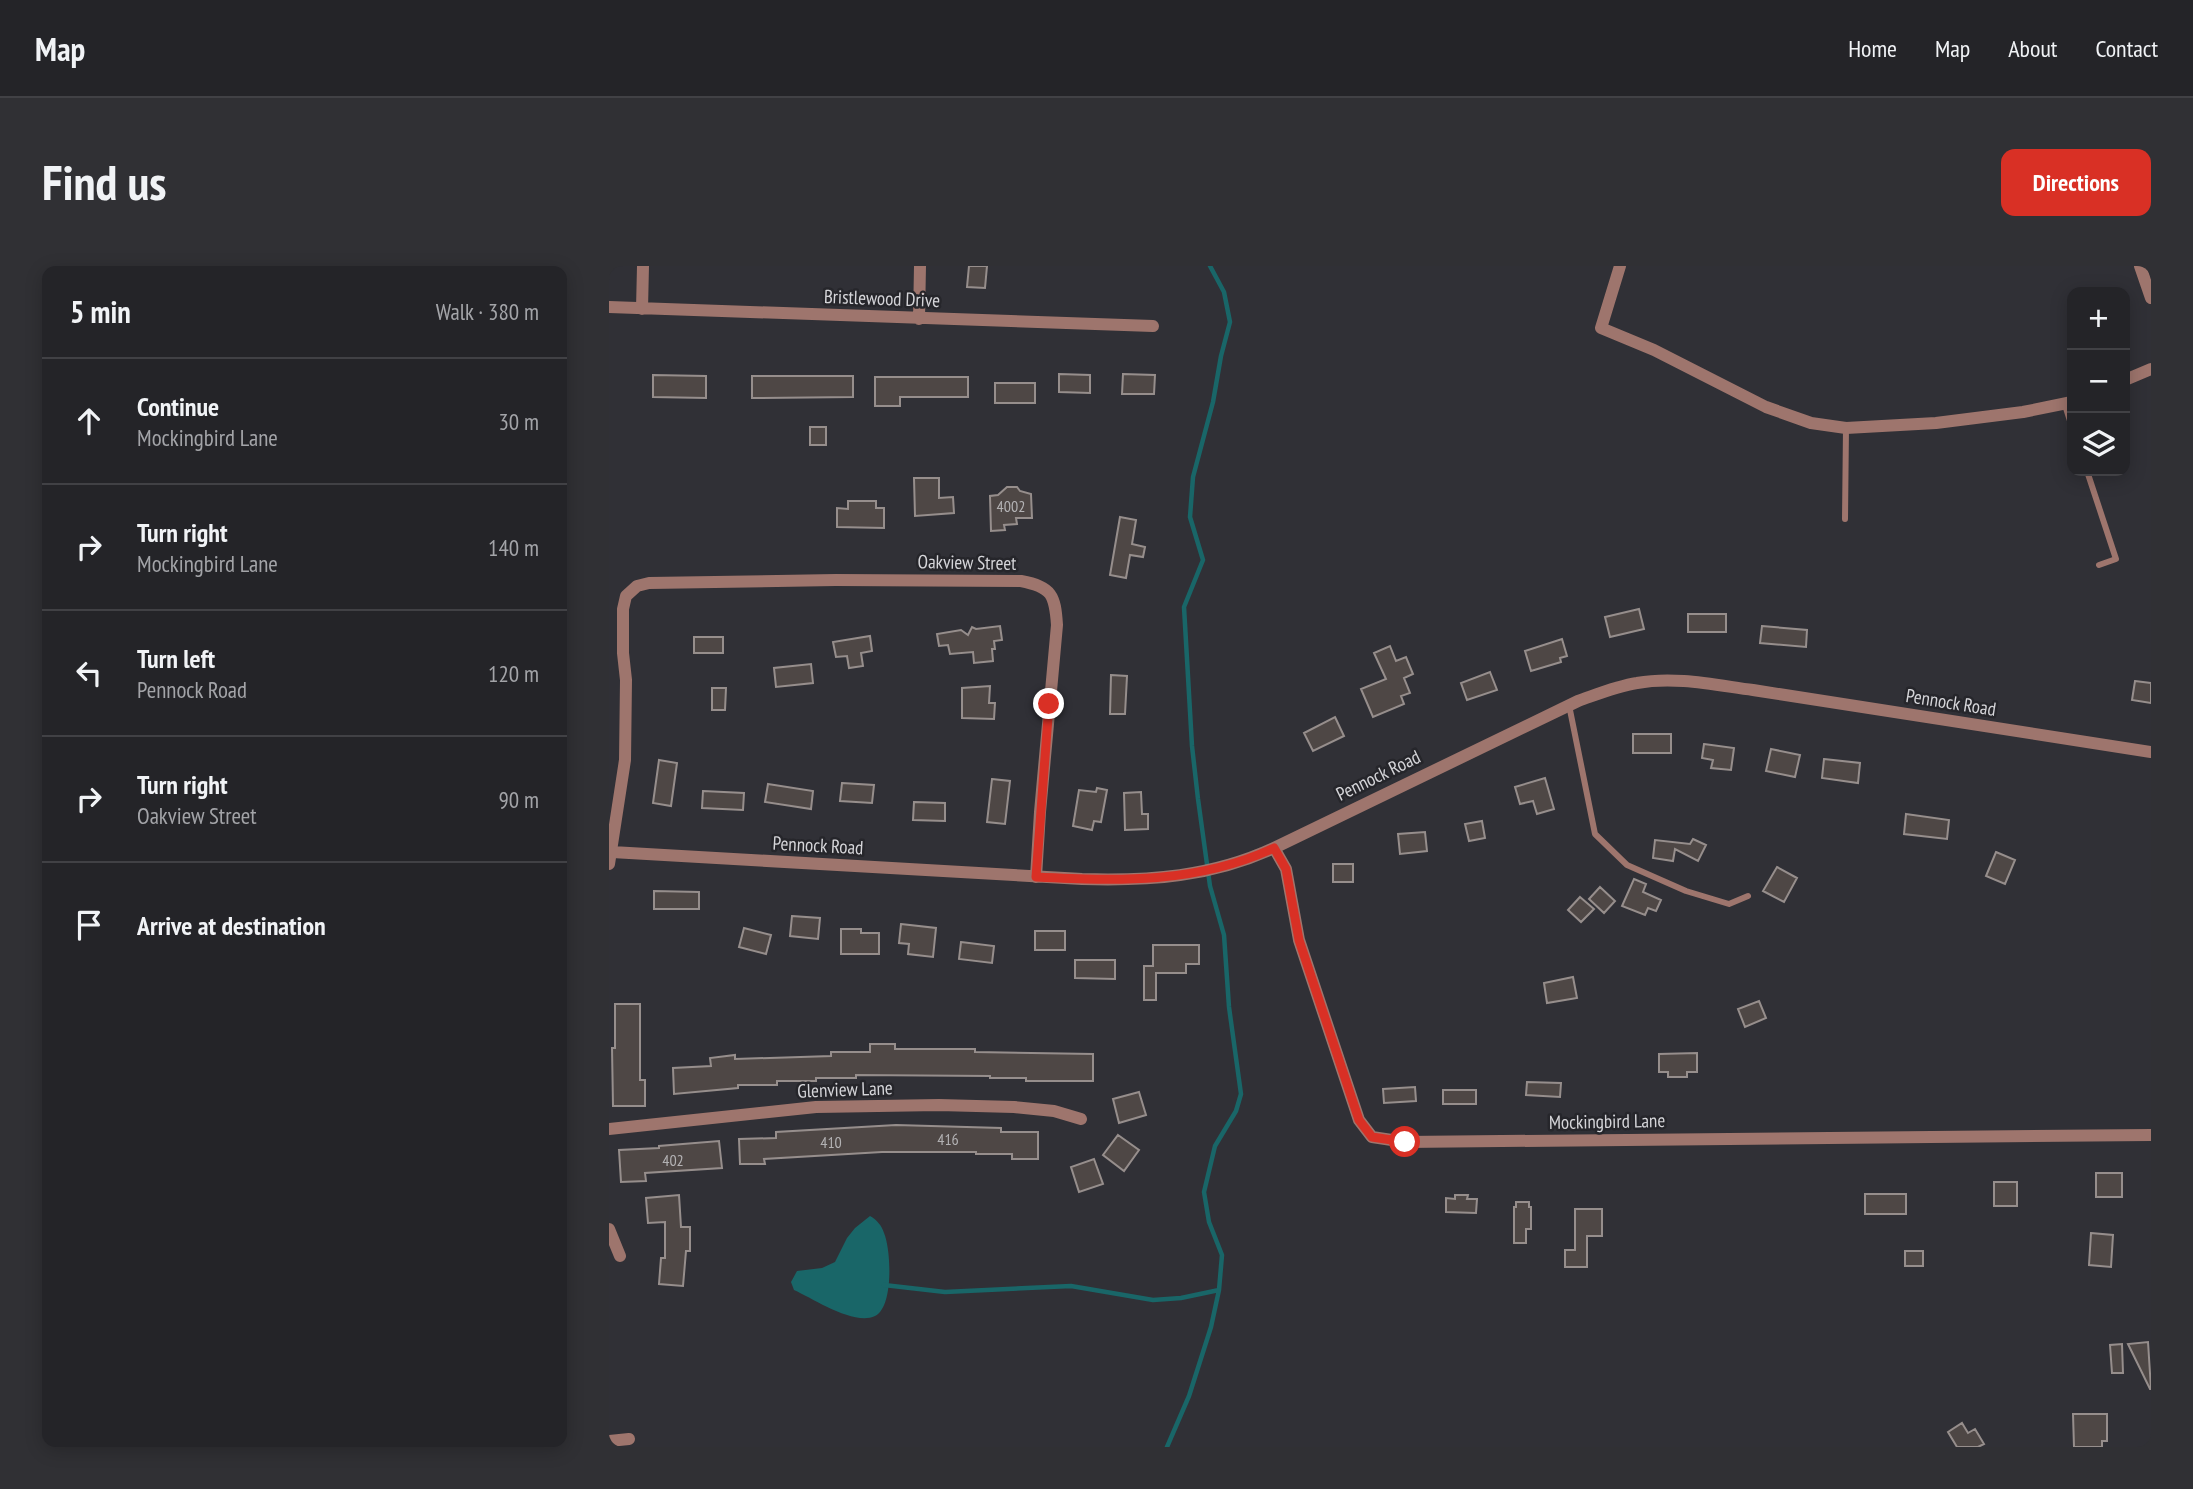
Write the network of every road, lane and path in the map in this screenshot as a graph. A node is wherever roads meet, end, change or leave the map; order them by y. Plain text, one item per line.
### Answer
1 (643, 266) edge
2 (920, 266) edge
3 (1620, 266) edge
4 (2140, 266) edge
5 (2151, 298) edge
6 (609, 307) edge
7 (642, 309) junction
8 (919, 319) junction
9 (1153, 326) dead end
10 (2151, 369) edge
11 (2130, 378) edge
12 (2067, 403) edge
13 (1846, 428) junction
14 (2089, 476) edge
15 (1845, 519) dead end
16 (2099, 565) dead end
17 (1569, 705) junction
18 (2151, 752) edge
19 (1274, 848) junction
20 (610, 858) edge
21 (1036, 877) junction
22 (1748, 896) dead end
23 (1081, 1119) dead end
24 (609, 1129) edge
25 (2151, 1135) edge
26 (609, 1229) edge
27 (620, 1256) dead end
28 (629, 1439) dead end
29 (609, 1441) edge

1 - 7 street
2 - 8 street
3 - 13 street
4 - 5 street
6 - 7 street, Bristlewood Drive
7 - 8 street, Bristlewood Drive
8 - 9 street, Bristlewood Drive
10 - 11 street
12 - 13 street
13 - 15 lane
14 - 16 lane
17 - 18 street, Pennock Road
17 - 19 street, Pennock Road
17 - 22 lane
19 - 21 street, Pennock Road
19 - 25 street, Mockingbird Lane
20 - 21 street, Pennock Road
20 - 21 street, Oakview Street
23 - 24 street, Glenview Lane
26 - 27 street
28 - 29 street

